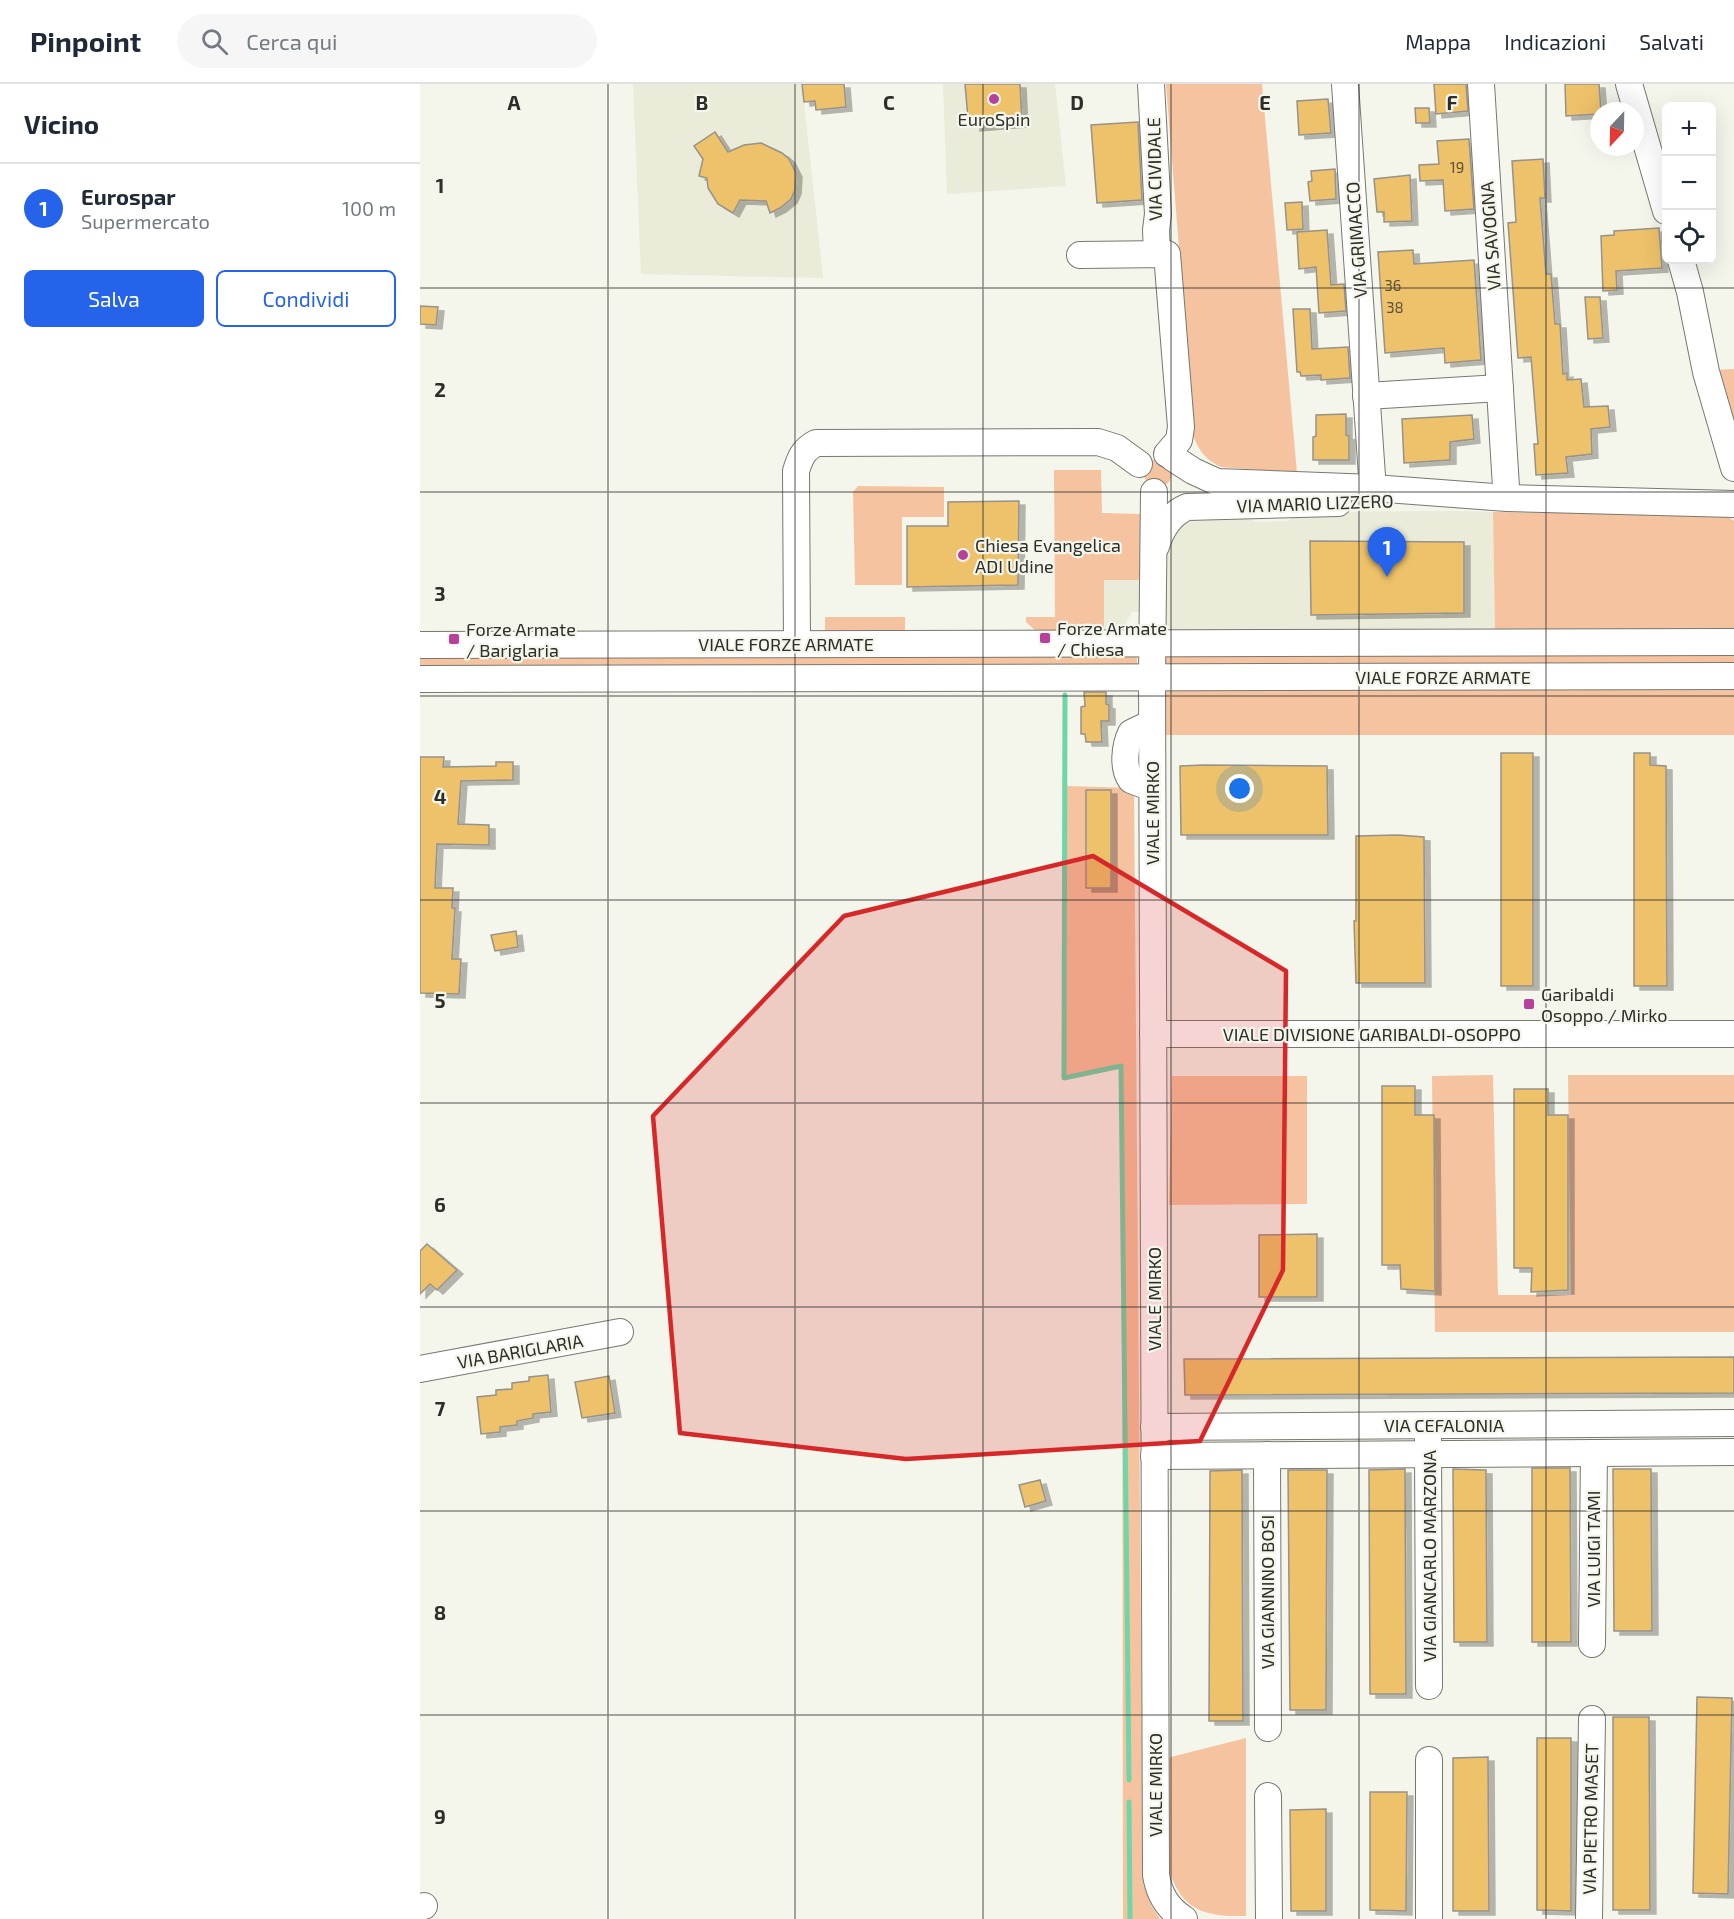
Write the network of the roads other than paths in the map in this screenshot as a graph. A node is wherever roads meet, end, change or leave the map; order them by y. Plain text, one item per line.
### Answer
1 (1151, 84) edge
2 (1345, 84) edge
3 (1481, 84) edge
4 (1629, 84) edge
5 (1666, 210) edge
6 (1157, 254) junction
7 (1080, 255) dead end
8 (1682, 264) edge
9 (1500, 388) junction
10 (1366, 396) junction
11 (1170, 456) junction
12 (1140, 464) junction
13 (1734, 468) edge
14 (1372, 476) dead end
15 (1154, 492) junction
16 (1506, 493) junction
17 (1734, 504) edge
18 (1153, 556) junction
19 (1734, 642) edge
20 (796, 644) junction
21 (1152, 644) junction
22 (420, 645) edge
23 (1734, 676) edge
24 (1152, 678) junction
25 (420, 679) edge
26 (1153, 1034) junction
27 (1734, 1034) edge
28 (620, 1332) dead end
29 (420, 1369) edge
30 (1734, 1423) edge
31 (1428, 1425) junction
32 (1154, 1427) junction
33 (1734, 1452) edge
34 (1594, 1453) junction
35 (1428, 1454) junction
36 (1267, 1455) junction
37 (1154, 1456) junction
38 (1592, 1644) dead end
39 (1429, 1686) dead end
40 (1592, 1719) dead end
41 (1268, 1728) dead end
42 (1429, 1760) dead end
43 (1268, 1796) dead end
44 (1180, 1916) edge
45 (1269, 1919) edge
46 (1429, 1919) edge
47 (1589, 1919) edge

1 - 6 street, VIA CIVIDALE
2 - 10 street, VIA GRIMACCO
3 - 9 street, VIA SAVOGNA
4 - 5 street
6 - 7 street
6 - 11 street
8 - 13 street
9 - 10 street
9 - 16 street, VIA SAVOGNA
10 - 14 street, VIA GRIMACCO
11 - 12 street
11 - 15 street
11 - 16 street, VIA MARIO LIZZERO
12 - 15 street
12 - 20 street
15 - 18 street, VIA MARIO LIZZERO
16 - 17 street, VIA MARIO LIZZERO
16 - 18 street, VIA MARIO LIZZERO
18 - 21 street, VIA MARIO LIZZERO
19 - 21 street, VIALE FORZE ARMATE
20 - 21 street, VIALE FORZE ARMATE
20 - 22 street, VIALE FORZE ARMATE
21 - 24 street
23 - 24 street, VIALE FORZE ARMATE
24 - 25 street, VIALE FORZE ARMATE
24 - 26 street, VIALE MIRKO
26 - 27 street, VIALE DIVISIONE GARIBALDI-OSOPPO
26 - 32 street, VIALE MIRKO
28 - 29 street, VIA BARIGLARIA
30 - 31 street, VIA CEFALONIA
31 - 32 street, VIA CEFALONIA
31 - 35 street, VIA GIANCARLO MARZONA
32 - 37 street, VIALE MIRKO
33 - 34 street, VIA CEFALONIA
34 - 35 street, VIA CEFALONIA
34 - 38 street, VIA LUIGI TAMI
35 - 36 street, VIA CEFALONIA
35 - 39 street, VIA GIANCARLO MARZONA
36 - 37 street, VIA CEFALONIA
36 - 41 street, VIA GIANNINO BOSI
37 - 44 street, VIALE MIRKO
40 - 47 street, VIA PIETRO MASET
42 - 46 street
43 - 45 street

